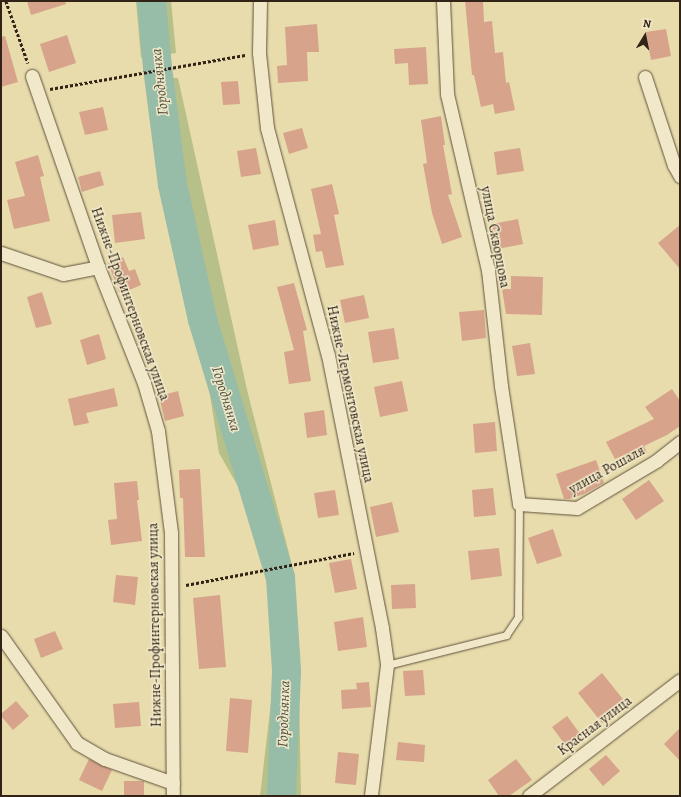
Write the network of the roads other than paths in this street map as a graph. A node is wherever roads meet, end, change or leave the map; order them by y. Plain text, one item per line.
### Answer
1 (260, 1) edge
2 (443, 1) edge
3 (32, 76) road end
4 (645, 77) dead end
5 (680, 176) edge
6 (1, 253) edge
7 (98, 267) junction
8 (680, 442) edge
9 (519, 504) junction
10 (1, 636) edge
11 (387, 665) junction
12 (680, 680) edge
13 (173, 790) edge
14 (372, 796) edge
15 (529, 796) edge

1 - 11 street, Нижне-Лермонтовская улица
2 - 9 street, улица Скворцова
3 - 7 street, Нижне-Профинтерновская улица
4 - 5 street
6 - 7 street
7 - 13 street, Нижне-Профинтерновская улица
8 - 9 street, улица Рошаля
9 - 11 lane
10 - 13 street
11 - 14 street, Нижне-Лермонтовская улица
12 - 15 street, Красная улица

